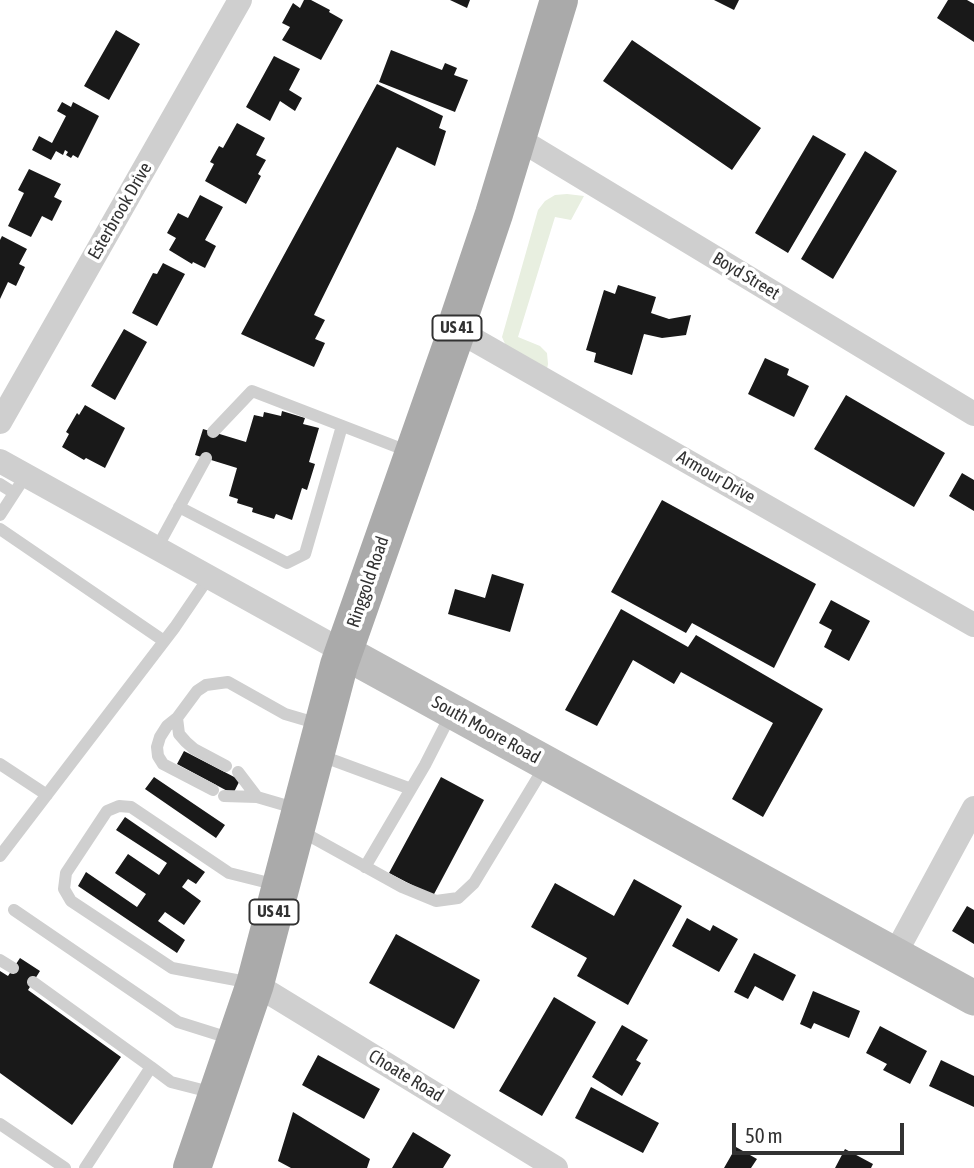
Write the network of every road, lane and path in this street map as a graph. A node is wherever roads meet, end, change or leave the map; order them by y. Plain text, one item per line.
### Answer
1 (240, 0) edge
2 (559, 0) edge
3 (517, 138) junction
4 (457, 330) junction
5 (974, 414) edge
6 (0, 422) edge
7 (342, 426) junction
8 (213, 432) dead end
9 (414, 453) junction
10 (206, 458) dead end
11 (0, 461) edge
12 (0, 484) edge
13 (20, 484) junction
14 (179, 507) junction
15 (0, 515) edge
16 (0, 529) edge
17 (157, 548) junction
18 (209, 577) junction
19 (974, 625) edge
20 (164, 642) junction
21 (344, 652) junction
22 (452, 712) junction
23 (177, 718) junction
24 (319, 739) junction
25 (547, 763) junction
26 (0, 765) edge
27 (411, 789) junction
28 (47, 795) junction
29 (257, 797) junction
30 (974, 808) edge
31 (299, 819) junction
32 (0, 856) edge
33 (365, 867) junction
34 (281, 886) junction
35 (14, 910) dead end
36 (895, 954) junction
37 (0, 960) edge
38 (13, 968) dead end
39 (33, 982) dead end
40 (255, 984) junction
41 (974, 998) edge
42 (236, 1040) junction
43 (151, 1067) junction
44 (217, 1094) junction
45 (0, 1124) edge
46 (65, 1168) edge
47 (85, 1168) edge
48 (192, 1168) edge
49 (556, 1168) edge

1 - 6 street, Esterbrook Drive
2 - 3 main road, Ringgold Road / US 41
3 - 4 main road, Ringgold Road / US 41
3 - 5 street, Boyd Street
4 - 9 main road, Ringgold Road / US 41
4 - 19 street, Armour Drive
7 - 8 lane
7 - 9 lane
7 - 14 lane
9 - 21 main road, Ringgold Road / US 41
10 - 14 lane
11 - 13 street, South Moore Road
12 - 13 lane
13 - 15 lane
13 - 17 street, South Moore Road
14 - 17 lane
16 - 20 lane
17 - 18 street, South Moore Road
18 - 20 lane
18 - 21 street, South Moore Road
20 - 28 lane
21 - 22 main road, South Moore Road
21 - 24 main road, Ringgold Road / US 41
22 - 25 main road, South Moore Road
22 - 27 lane
23 - 24 lane
23 - 29 lane
23 - 29 lane
24 - 27 lane
24 - 31 main road, Ringgold Road / US 41
25 - 33 lane
25 - 36 main road, South Moore Road
26 - 28 lane
27 - 33 lane
28 - 32 lane
29 - 31 lane
30 - 36 street
31 - 33 lane
31 - 34 main road, Ringgold Road / US 41
34 - 40 main road, Ringgold Road / US 41
34 - 40 lane
35 - 42 lane
36 - 41 main road, South Moore Road
37 - 38 lane
39 - 43 lane
40 - 42 main road, Ringgold Road / US 41
40 - 49 street, Choate Road
42 - 44 main road, Ringgold Road / US 41
43 - 44 lane
43 - 47 lane
44 - 48 main road, Ringgold Road / US 41
45 - 46 lane

